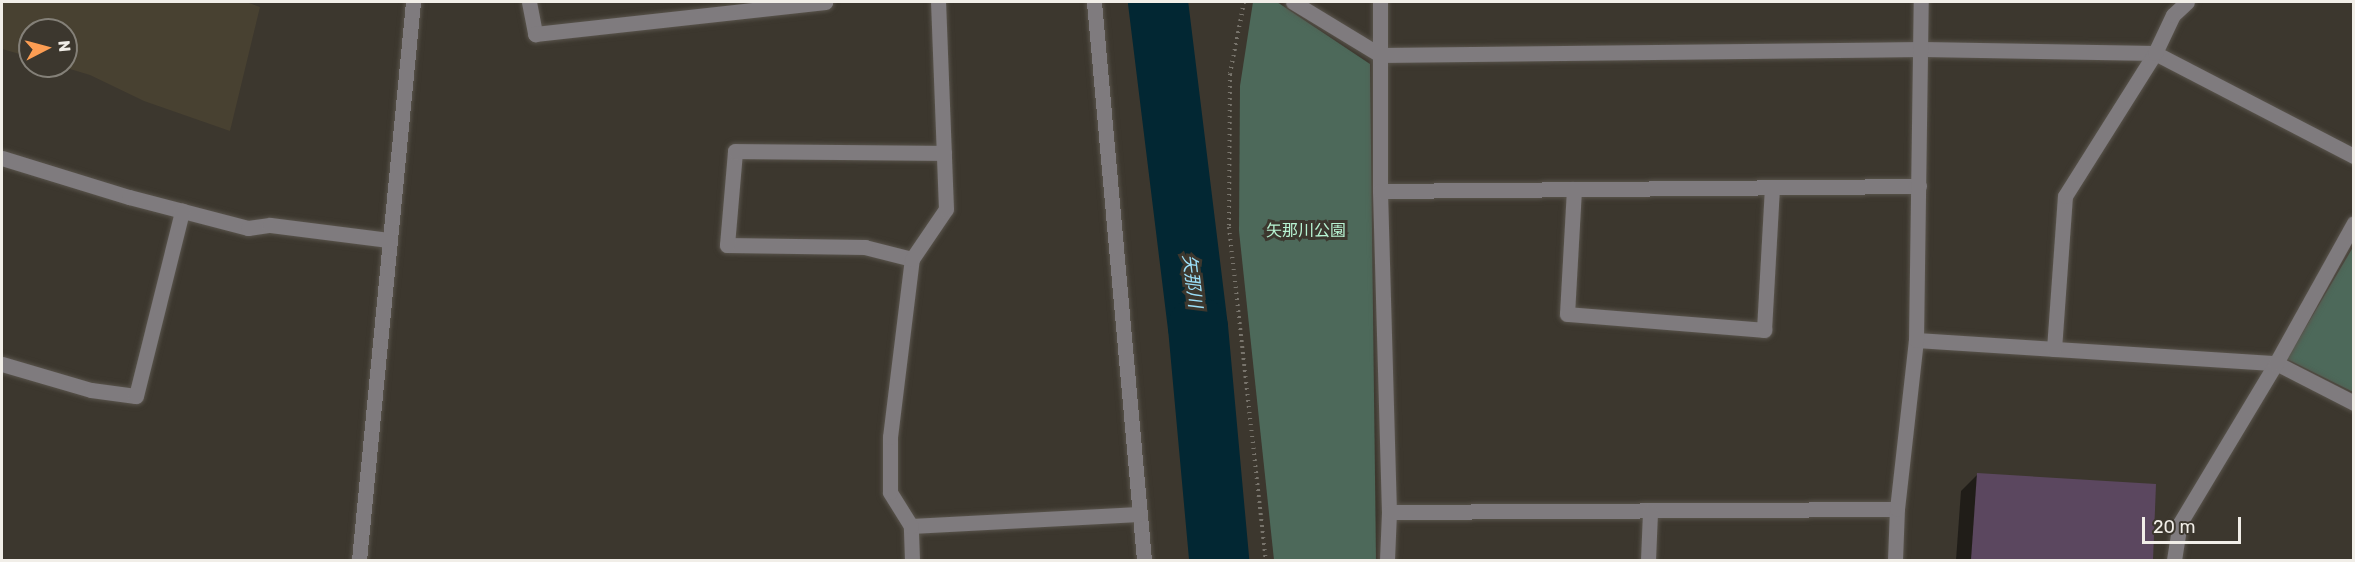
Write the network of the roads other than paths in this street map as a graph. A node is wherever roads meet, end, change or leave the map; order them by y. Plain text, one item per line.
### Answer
1 (413, 2) edge
2 (529, 2) edge
3 (825, 2) edge
4 (938, 2) edge
5 (1094, 2) edge
6 (1293, 2) edge
7 (1380, 2) edge
8 (1921, 2) edge
9 (2187, 2) edge
10 (1922, 49) junction
11 (2155, 53) junction
12 (1380, 56) junction
13 (944, 153) junction
14 (2354, 156) edge
15 (2, 158) edge
16 (1919, 186) junction
17 (1772, 187) junction
18 (1574, 189) junction
19 (1380, 191) junction
20 (182, 211) junction
21 (2354, 223) edge
22 (390, 240) junction
23 (912, 260) junction
24 (1916, 340) junction
25 (2054, 349) junction
26 (2276, 363) junction
27 (2, 364) edge
28 (2354, 403) edge
29 (1897, 509) junction
30 (1389, 512) junction
31 (1650, 512) junction
32 (1139, 514) junction
33 (911, 526) junction
34 (358, 561) edge
35 (912, 561) edge
36 (1144, 561) edge
37 (1387, 561) edge
38 (1648, 561) edge
39 (1895, 561) edge
40 (2174, 561) edge

1 - 22 street
2 - 3 street
4 - 13 street
5 - 32 street
6 - 12 street
7 - 12 street
8 - 10 street
9 - 11 street
10 - 11 street
10 - 12 street
10 - 16 street
11 - 14 street
11 - 25 street
12 - 19 street
13 - 23 street
13 - 23 street
15 - 20 street
16 - 17 street
16 - 24 street
17 - 18 street
17 - 18 street
18 - 19 street
19 - 30 street
20 - 22 street
20 - 27 street
21 - 26 street
22 - 34 street
23 - 33 street
24 - 25 street
24 - 29 street
25 - 26 street
26 - 28 street
26 - 40 street
29 - 31 street
29 - 39 street
30 - 31 street
30 - 37 street
31 - 38 street
32 - 33 street
32 - 36 street
33 - 35 street

